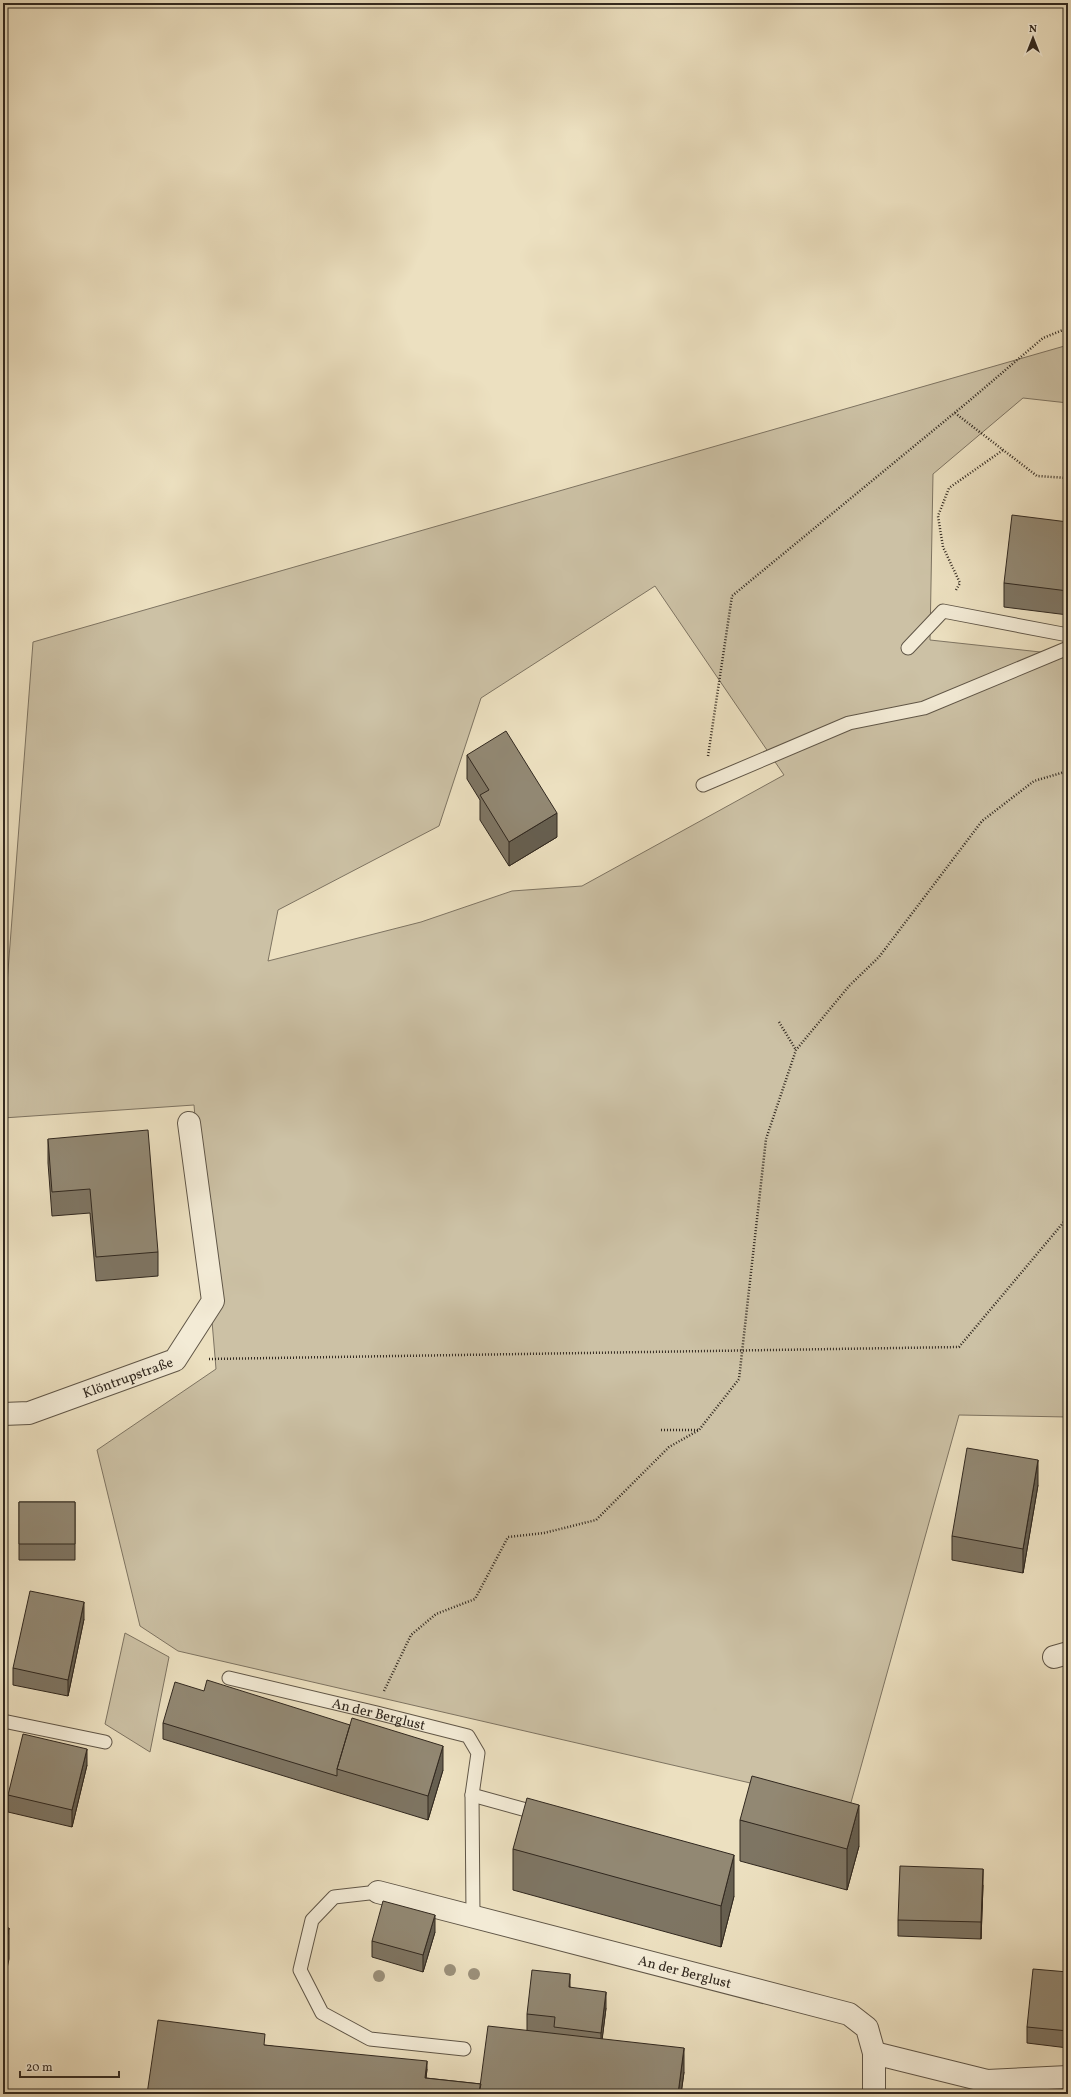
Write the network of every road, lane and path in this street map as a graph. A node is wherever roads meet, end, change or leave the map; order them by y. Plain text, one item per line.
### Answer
1 (1068, 328) edge
2 (955, 413) junction
3 (1003, 450) junction
4 (1068, 478) edge
5 (943, 611) junction
6 (1068, 635) edge
7 (908, 648) dead end
8 (1068, 648) edge
9 (1068, 771) edge
10 (703, 785) joint
11 (778, 1022) dead end
12 (796, 1050) junction
13 (190, 1123) dead end
14 (1068, 1217) edge
15 (742, 1350) junction
16 (175, 1360) junction
17 (3, 1414) edge
18 (661, 1430) dead end
19 (699, 1430) junction
20 (229, 1678) dead end
21 (377, 1713) junction
22 (3, 1721) edge
23 (105, 1742) dead end
24 (472, 1795) junction
25 (556, 1818) edge
26 (378, 1892) joint
27 (473, 1916) junction
28 (464, 2049) dead end
29 (874, 2052) junction
30 (1068, 2078) edge
31 (874, 2094) edge

1 - 2 path
2 - 3 path
2 - 10 path
3 - 4 path
3 - 5 path
5 - 6 lane
5 - 7 lane
8 - 10 lane
9 - 12 path
11 - 12 path
12 - 15 path
13 - 16 street, Klöntrupstraße
14 - 15 path
15 - 16 path
15 - 19 path
16 - 17 street, Klöntrupstraße
18 - 19 path
19 - 21 path
20 - 21 lane, An der Berglust
21 - 24 lane, An der Berglust
22 - 23 lane
24 - 25 lane
24 - 27 lane, An der Berglust
26 - 27 street, An der Berglust
26 - 28 lane
27 - 29 street, An der Berglust
29 - 30 street
29 - 31 street, An der Berglust

